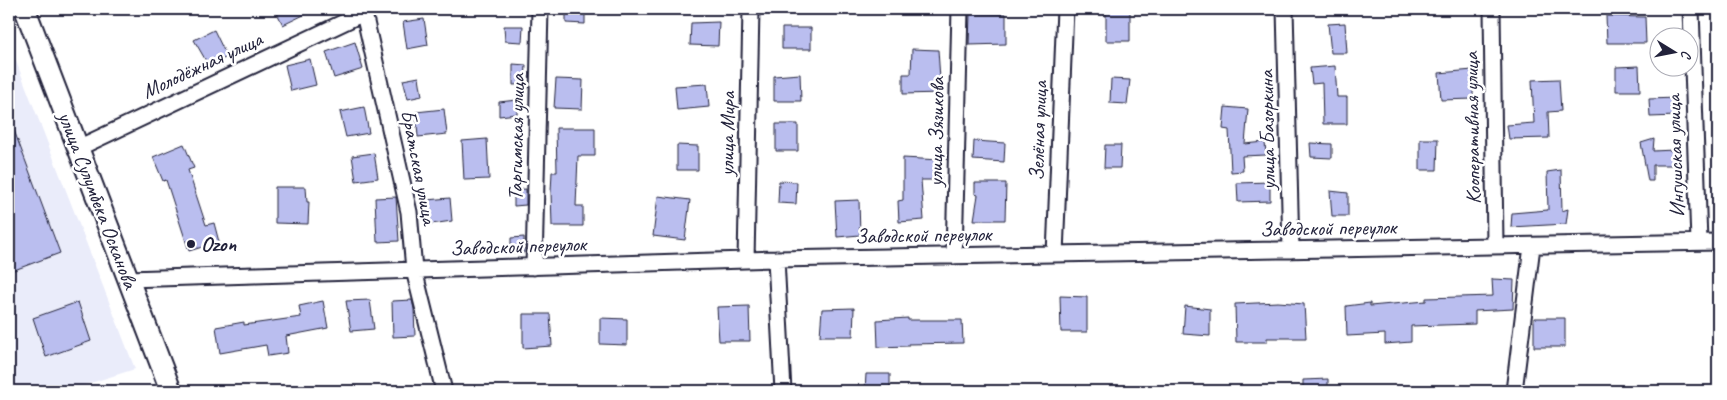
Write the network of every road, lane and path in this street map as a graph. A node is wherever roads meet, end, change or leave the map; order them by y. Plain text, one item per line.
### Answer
1 (25, 9) edge
2 (540, 9) edge
3 (752, 9) edge
4 (960, 9) edge
5 (1065, 9) edge
6 (1285, 9) edge
7 (1492, 9) edge
8 (1691, 9) edge
9 (366, 10) edge
10 (78, 148) junction
11 (1699, 242) junction
12 (1718, 242) edge
13 (1495, 246) junction
14 (1532, 246) junction
15 (1291, 250) junction
16 (1054, 254) junction
17 (954, 256) junction
18 (776, 259) junction
19 (746, 260) junction
20 (534, 267) junction
21 (414, 270) junction
22 (128, 279) junction
23 (171, 391) edge
24 (444, 391) edge
25 (783, 391) edge
26 (1514, 391) edge

1 - 10 main road, улица Сулумбека Осканова
2 - 20 street, Таргимская улица
3 - 19 street, улица Мира
4 - 17 street, улица Зязикова
5 - 16 street, Зелёная улица
6 - 15 street, улица Базоркина
7 - 13 street, Кооперативная улица
8 - 11 street, Ингушская улица
9 - 10 street, Молодёжная улица
9 - 21 street, Братская улица
10 - 22 main road, улица Сулумбека Осканова
11 - 12 street, Заводской переулок
11 - 14 street, Заводской переулок
13 - 14 street, Заводской переулок
13 - 15 street, Заводской переулок
14 - 26 street
15 - 16 street, Заводской переулок
16 - 17 street, Заводской переулок
17 - 18 street, Заводской переулок
18 - 19 street, Заводской переулок
18 - 25 street
19 - 20 street, Заводской переулок
20 - 21 street, Заводской переулок
21 - 22 street, Заводской переулок
21 - 24 street, Братская улица
22 - 23 main road, улица Сулумбека Осканова

